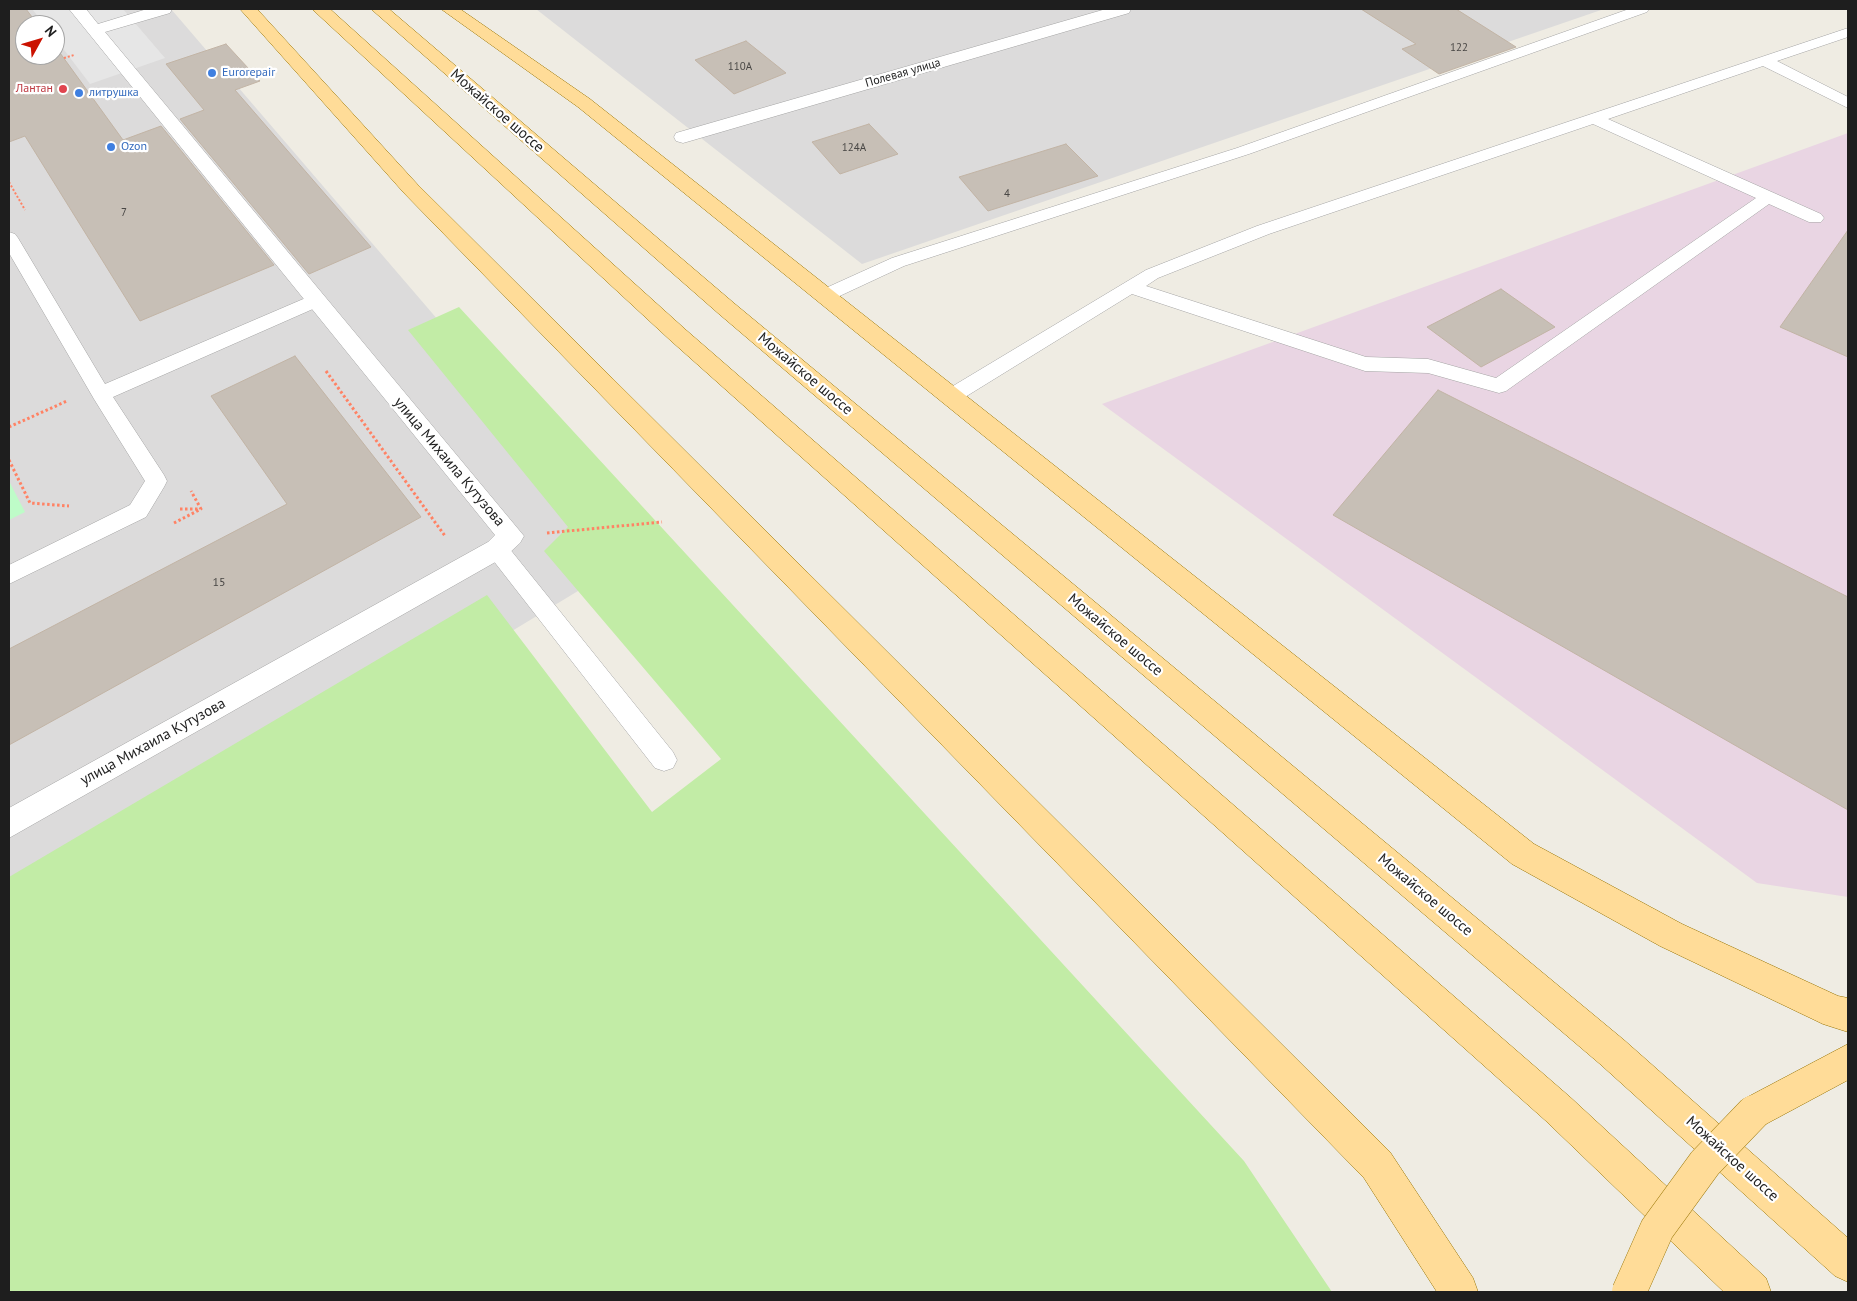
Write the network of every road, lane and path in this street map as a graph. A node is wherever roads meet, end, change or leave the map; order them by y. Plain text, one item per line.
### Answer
1 (77, 9) edge
2 (164, 9) edge
3 (248, 9) edge
4 (320, 9) edge
5 (379, 9) edge
6 (449, 9) edge
7 (1123, 9) edge
8 (1642, 9) edge
9 (95, 30) junction
10 (1848, 32) edge
11 (1764, 60) junction
12 (1848, 103) edge
13 (1593, 118) junction
14 (683, 137) dead end
15 (1768, 197) junction
16 (1815, 218) dead end
17 (9, 238) edge
18 (1130, 287) junction
19 (824, 296) junction
20 (315, 301) junction
21 (325, 369) dead end
22 (99, 391) junction
23 (950, 397) junction
24 (9, 427) edge
25 (662, 522) dead end
26 (450, 541) dead end
27 (504, 542) junction
28 (9, 575) edge
29 (664, 760) dead end
30 (9, 824) edge
31 (1848, 1016) edge
32 (1848, 1062) edge
33 (1848, 1264) edge
34 (1459, 1292) edge
35 (1629, 1292) edge
36 (1752, 1292) edge

1 - 9 street, улица Михаила Кутузова
2 - 9 street
3 - 34 main road
4 - 36 main road
5 - 33 main road, Можайское шоссе
6 - 19 main road
7 - 14 street, Полевая улица
8 - 19 lane
9 - 20 street, улица Михаила Кутузова
10 - 11 lane
11 - 12 lane
11 - 13 lane
13 - 15 lane
13 - 18 lane
15 - 16 lane
15 - 18 lane
17 - 22 lane
18 - 23 lane
19 - 23 main road
20 - 22 lane
20 - 27 street, улица Михаила Кутузова
21 - 26 path
22 - 24 path
22 - 28 lane
23 - 31 main road
25 - 27 path
27 - 29 lane
27 - 30 street, улица Михаила Кутузова
32 - 35 main road, bridge

